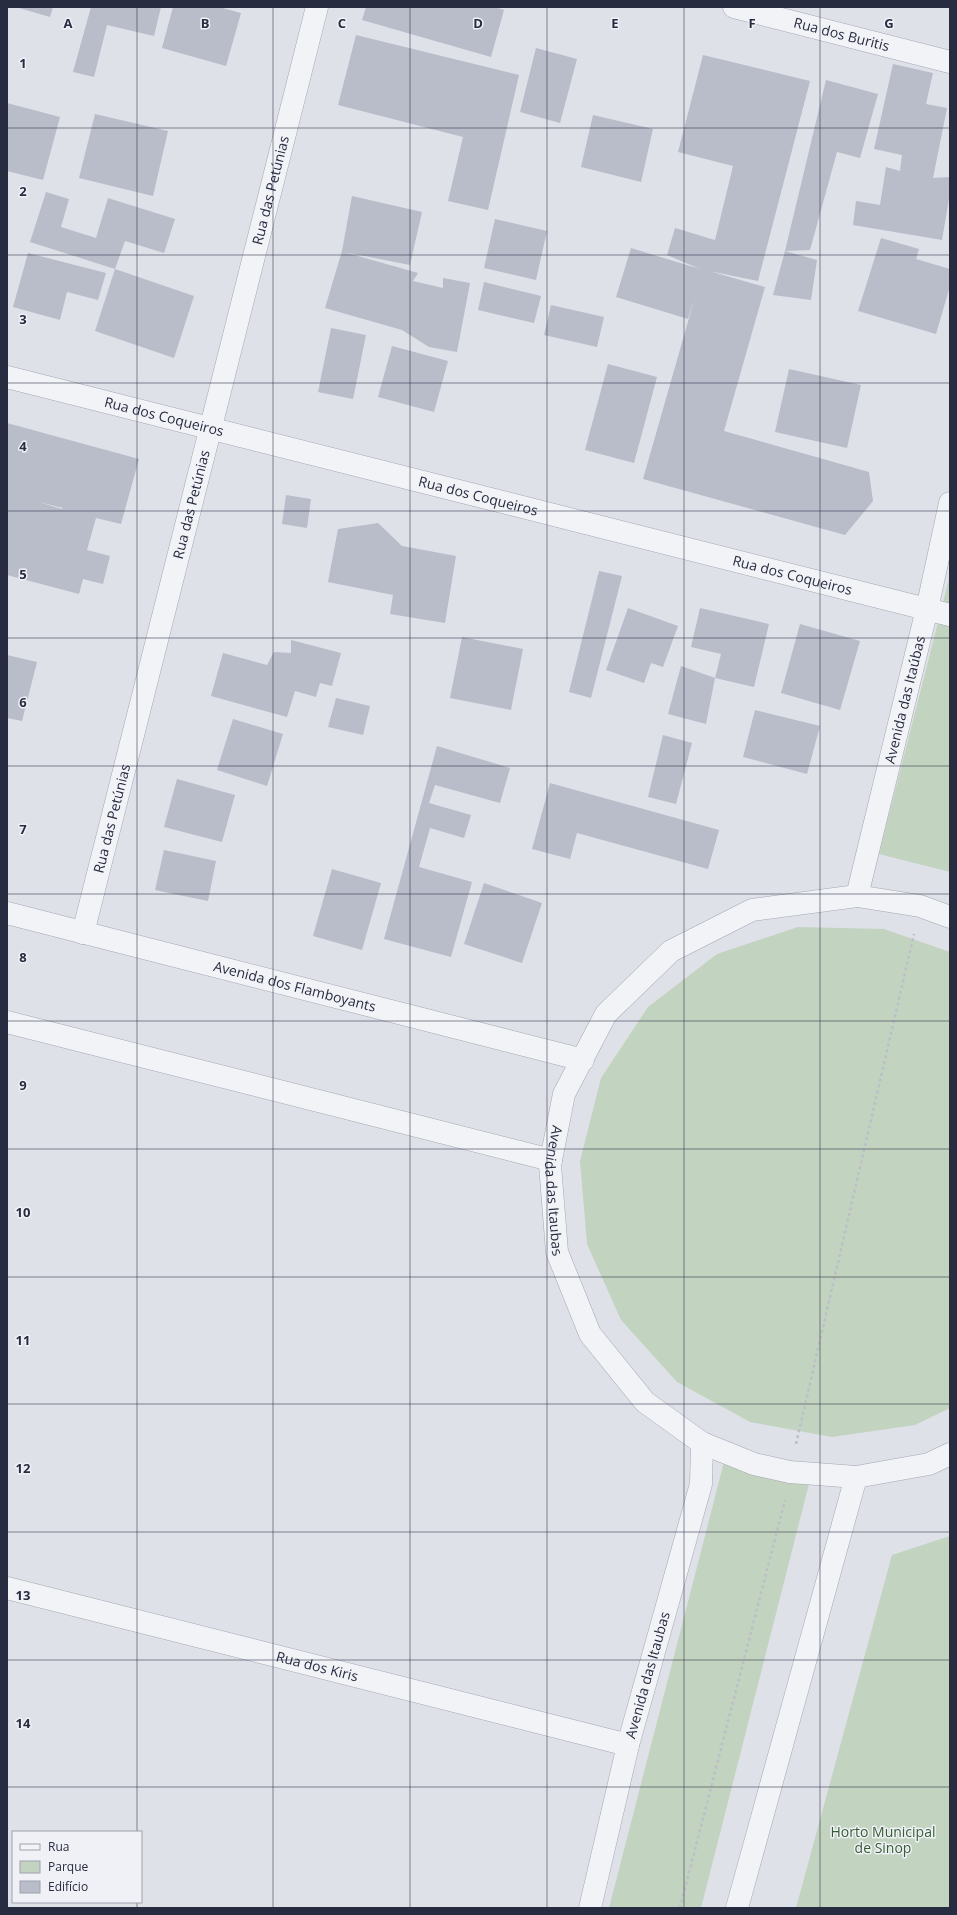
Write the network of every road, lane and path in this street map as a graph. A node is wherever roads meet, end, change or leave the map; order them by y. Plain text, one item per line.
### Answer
1 (317, 7) edge
2 (734, 7) edge
3 (950, 62) edge
4 (7, 377) edge
5 (210, 428) junction
6 (950, 503) edge
7 (927, 609) junction
8 (950, 615) edge
9 (857, 896) junction
10 (920, 906) junction
11 (7, 913) edge
12 (950, 917) edge
13 (83, 933) junction
14 (7, 1022) edge
15 (583, 1060) junction
16 (551, 1160) junction
17 (702, 1442) junction
18 (950, 1454) edge
19 (790, 1472) junction
20 (856, 1476) junction
21 (7, 1588) edge
22 (628, 1745) junction
23 (590, 1908) edge
24 (680, 1908) edge
25 (737, 1908) edge

1 - 5 street, Rua das Petúnias
2 - 3 street, Rua dos Buritis
4 - 5 street, Rua dos Coqueiros
5 - 7 street, Rua dos Coqueiros
5 - 13 street, Rua das Petúnias
6 - 7 street, Avenida das Itaúbas
7 - 8 street, Rua dos Coqueiros
7 - 9 street, Avenida das Itaúbas
9 - 10 street, Avenida das Itaubas
9 - 15 street, Avenida das Itaubas
10 - 12 street, Avenida das Itaubas
10 - 19 path
11 - 13 street, Avenida dos Flamboyants
13 - 15 street, Avenida dos Flamboyants
14 - 16 street
15 - 16 street, Avenida das Itaubas
16 - 17 street, Avenida das Itaubas
17 - 19 street, Avenida das Itaubas
17 - 22 street, Avenida das Itaubas
18 - 20 street, Avenida das Itaubas
19 - 20 street, Avenida das Itaubas
19 - 24 path
20 - 25 street
21 - 22 street, Rua dos Kiris
22 - 23 street, Avenida das Itaubas

